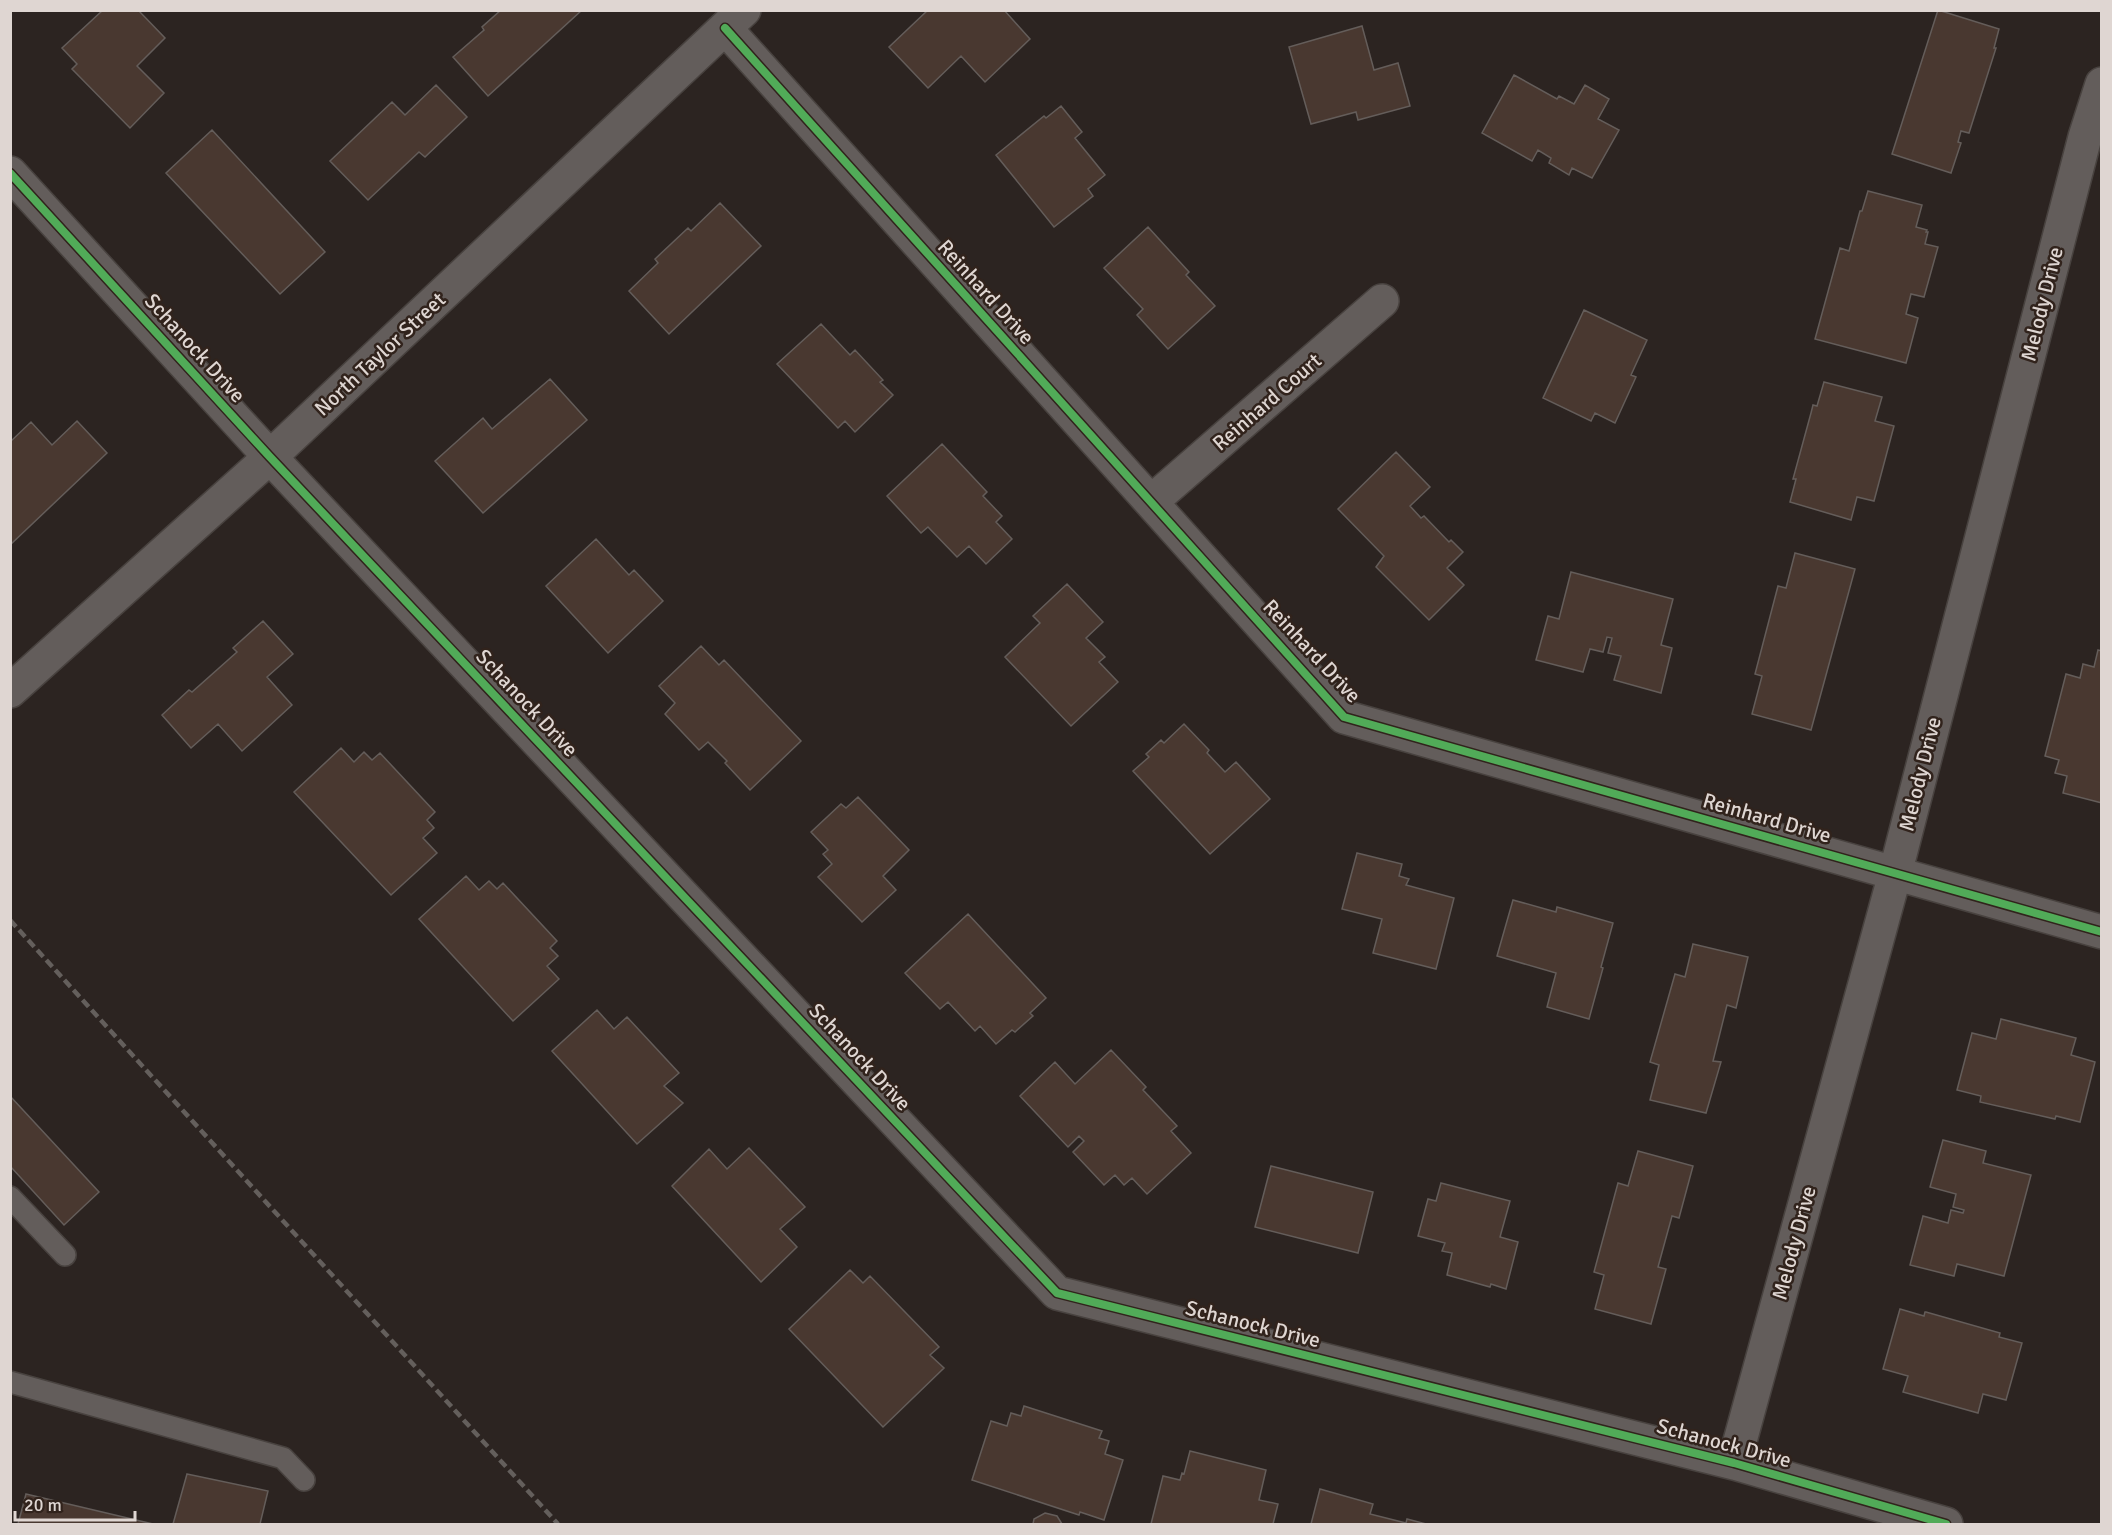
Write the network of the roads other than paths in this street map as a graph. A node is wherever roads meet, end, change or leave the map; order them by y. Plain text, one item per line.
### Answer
1 (734, 19) edge
2 (2102, 84) edge
3 (10, 173) edge
4 (1382, 301) dead end
5 (270, 458) junction
6 (1151, 502) junction
7 (10, 691) edge
8 (1895, 873) junction
9 (2102, 932) edge
10 (10, 1197) edge
11 (65, 1255) dead end
12 (10, 1382) edge
13 (1734, 1463) junction
14 (304, 1480) dead end
15 (1946, 1524) edge

1 - 5 street, North Taylor Street
1 - 6 street, Reinhard Drive
2 - 8 street, Melody Drive
3 - 5 street, Schanock Drive
4 - 6 street, Reinhard Court
5 - 7 street, North Taylor Street
5 - 13 street, Schanock Drive
6 - 8 street, Reinhard Drive
8 - 9 street, Reinhard Drive
8 - 13 street, Melody Drive
10 - 11 lane
12 - 14 lane
13 - 15 street, Schanock Drive

